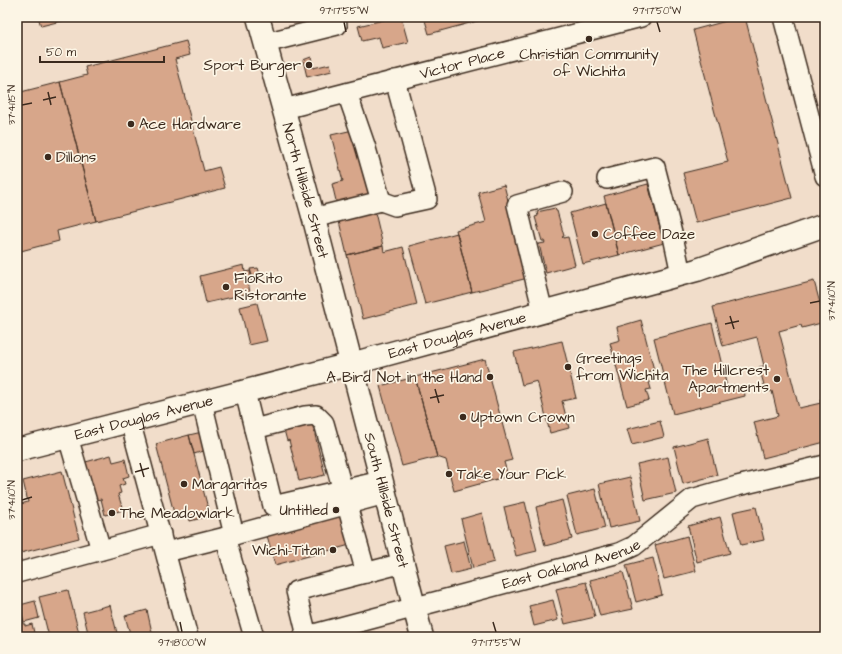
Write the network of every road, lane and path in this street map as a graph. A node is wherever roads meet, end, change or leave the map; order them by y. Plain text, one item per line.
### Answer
1 (258, 17) edge
2 (335, 17) edge
3 (641, 17) edge
4 (783, 17) edge
5 (265, 43) junction
6 (395, 80) junction
7 (347, 93) junction
8 (284, 109) junction
9 (825, 176) edge
10 (607, 179) dead end
11 (563, 192) dead end
12 (382, 201) junction
13 (313, 218) junction
14 (825, 226) edge
15 (681, 274) junction
16 (543, 312) junction
17 (351, 364) junction
18 (245, 392) junction
19 (202, 402) junction
20 (130, 421) junction
21 (254, 429) junction
22 (326, 430) junction
23 (68, 437) junction
24 (17, 450) edge
25 (825, 465) edge
26 (383, 487) junction
27 (344, 497) junction
28 (272, 502) junction
29 (161, 534) junction
30 (230, 536) junction
31 (101, 550) junction
32 (166, 552) junction
33 (403, 563) junction
34 (17, 573) edge
35 (366, 573) junction
36 (414, 608) junction
37 (305, 636) edge
38 (188, 637) edge
39 (254, 637) edge
40 (422, 637) edge

1 - 5 main road, North Hillside Street
2 - 5 street
3 - 6 street, Victor Place
4 - 9 street
5 - 8 main road, North Hillside Street
6 - 7 street, Victor Place
6 - 12 street
7 - 8 street, Victor Place
7 - 12 street
8 - 13 main road, North Hillside Street
10 - 15 street
11 - 16 street
12 - 13 street
13 - 17 main road, North Hillside Street
14 - 15 main road, East Douglas Avenue
15 - 16 main road, East Douglas Avenue
16 - 17 main road, East Douglas Avenue
17 - 18 main road, East Douglas Avenue
17 - 26 main road, South Hillside Street
18 - 19 main road, East Douglas Avenue
18 - 21 street
19 - 20 main road, East Douglas Avenue
19 - 30 street
20 - 23 main road, East Douglas Avenue
20 - 29 street
21 - 22 street
21 - 28 street
22 - 27 street
22 - 28 street
23 - 24 main road, East Douglas Avenue
23 - 31 street
25 - 36 street, East Oakland Avenue
26 - 27 street
26 - 33 main road, South Hillside Street
27 - 28 street
27 - 30 street
27 - 35 street
29 - 31 street
29 - 32 street
30 - 32 street
30 - 39 street
31 - 34 street
32 - 38 street
33 - 35 street
33 - 36 main road, South Hillside Street
35 - 37 street
36 - 37 street, East Oakland Avenue
36 - 40 main road, South Hillside Street

